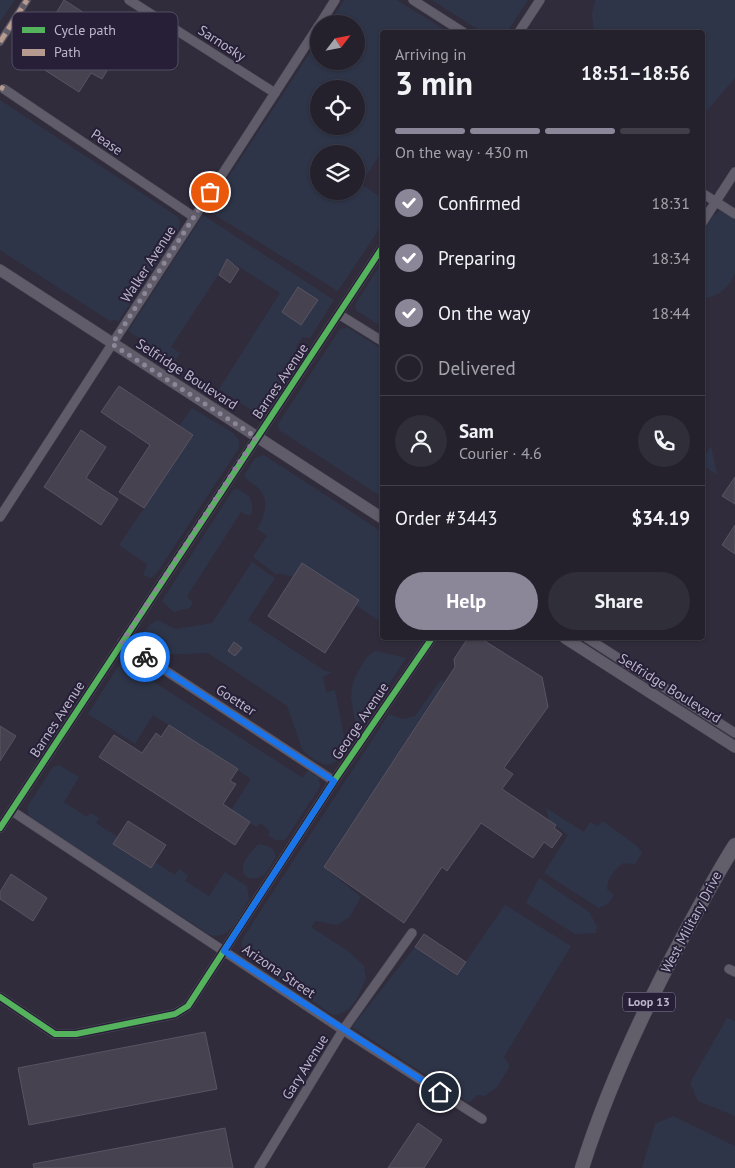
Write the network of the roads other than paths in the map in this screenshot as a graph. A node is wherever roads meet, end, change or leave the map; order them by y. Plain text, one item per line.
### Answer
1 (27, 0) edge
2 (129, 0) edge
3 (335, 0) edge
4 (412, 0) edge
5 (540, 0) edge
6 (19, 12) edge
7 (148, 12) edge
8 (325, 15) edge
9 (12, 23) edge
10 (460, 30) edge
11 (520, 30) edge
12 (178, 31) edge
13 (310, 39) edge
14 (0, 42) edge
15 (2, 88) edge
16 (275, 93) junction
17 (735, 172) edge
18 (705, 195) edge
19 (716, 202) junction
20 (735, 214) edge
21 (194, 217) junction
22 (705, 218) edge
23 (380, 251) edge
24 (0, 270) edge
25 (340, 314) junction
26 (380, 340) edge
27 (112, 344) junction
28 (256, 437) junction
29 (0, 517) edge
30 (380, 517) edge
31 (431, 640) edge
32 (568, 640) edge
33 (590, 640) edge
34 (122, 642) junction
35 (735, 733) edge
36 (735, 746) edge
37 (334, 781) junction
38 (12, 810) junction
39 (0, 828) edge
40 (735, 845) edge
41 (412, 933) dead end
42 (224, 951) junction
43 (0, 997) edge
44 (343, 1030) junction
45 (482, 1119) dead end
46 (264, 1166) edge
47 (582, 1168) edge

1 - 6 street
2 - 7 street, Sarnosky
3 - 8 street, Walker Avenue
4 - 10 street
5 - 11 street
9 - 14 street
12 - 16 street, Sarnosky
13 - 16 street, Walker Avenue
15 - 21 street, Pease
16 - 21 street, Walker Avenue
17 - 19 street
18 - 19 street
19 - 20 street
19 - 22 street
21 - 27 street, Walker Avenue
23 - 25 street, Barnes Avenue
24 - 27 street, Selfridge Boulevard
25 - 26 street
25 - 28 street, Barnes Avenue
27 - 28 street, Selfridge Boulevard
27 - 29 street, Walker Avenue
28 - 30 street, Selfridge Boulevard
28 - 34 street, Barnes Avenue
31 - 37 street, George Avenue
32 - 36 street, Selfridge Boulevard
33 - 35 street
34 - 37 street, Goetter
34 - 38 street, Barnes Avenue
37 - 42 street, George Avenue
38 - 39 street, Barnes Avenue
38 - 42 street, Arizona Street
40 - 47 main road, West Military Drive / Loop 13
41 - 44 street, Gary Avenue
42 - 43 street, George Avenue
42 - 44 street, Arizona Street
44 - 45 street, Arizona Street
44 - 46 street, Gary Avenue

